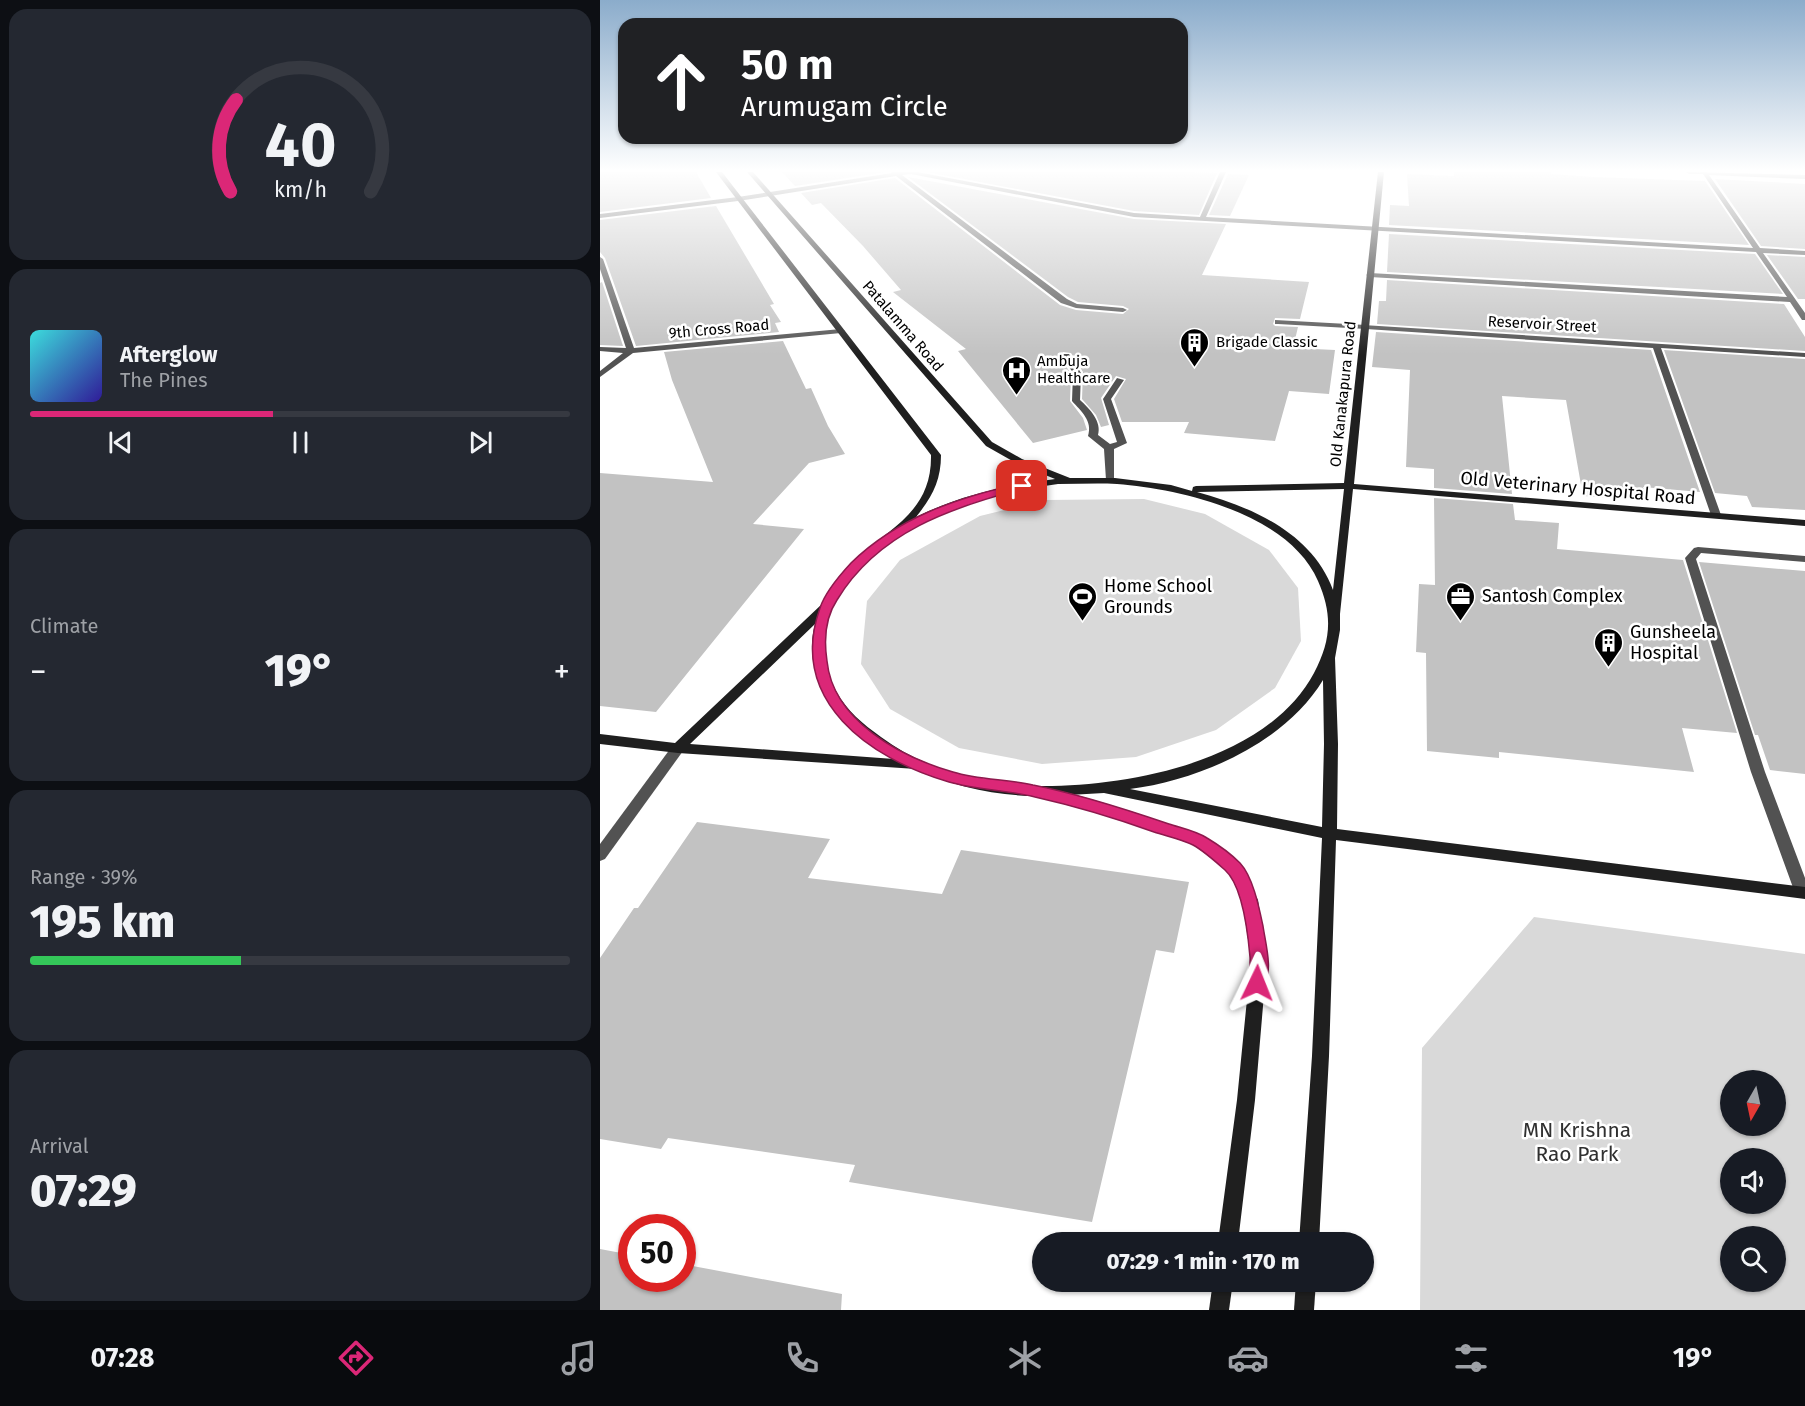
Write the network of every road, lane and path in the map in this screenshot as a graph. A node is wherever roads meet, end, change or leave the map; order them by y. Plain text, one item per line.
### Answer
1 (765, 233) edge
2 (804, 233) edge
3 (974, 233) edge
4 (1375, 233) edge
5 (1451, 233) edge
6 (1746, 233) edge
7 (1758, 250) junction
8 (1805, 253) edge
9 (600, 259) edge
10 (602, 275) edge
11 (1370, 275) junction
12 (1793, 300) junction
13 (1123, 310) dead end
14 (1805, 318) edge
15 (1278, 322) dead end
16 (1366, 327) junction
17 (841, 331) junction
18 (1656, 345) junction
19 (600, 349) edge
20 (631, 351) junction
21 (1805, 355) edge
22 (1066, 356) dead end
23 (600, 375) edge
24 (1120, 380) dead end
25 (1108, 448) junction
26 (1111, 480) junction
27 (1067, 481) junction
28 (1348, 486) junction
29 (1187, 490) junction
30 (1716, 516) junction
31 (1805, 523) edge
32 (901, 529) junction
33 (1805, 559) edge
34 (827, 606) junction
35 (1335, 619) junction
36 (1329, 656) junction
37 (600, 739) edge
38 (678, 748) junction
39 (917, 766) junction
40 (1102, 788) junction
41 (1032, 790) junction
42 (1330, 834) junction
43 (600, 855) edge
44 (1804, 893) edge
45 (1229, 1232) edge
46 (1310, 1232) edge
47 (1222, 1292) edge
48 (1305, 1292) edge
49 (1220, 1310) edge
50 (1304, 1310) edge

1 - 17 main road
2 - 27 main road, Patalamma Road
3 - 13 street
4 - 11 main road, Old Kanakapura Road
5 - 7 street
6 - 7 street
7 - 8 street
7 - 12 street
9 - 10 street
10 - 20 street
11 - 12 street
11 - 16 main road, Old Kanakapura Road
12 - 14 street
15 - 16 street, Reservoir Street
16 - 18 street, Reservoir Street
16 - 28 main road, Old Kanakapura Road
17 - 20 street, 9th Cross Road
17 - 32 main road
18 - 21 street, Reservoir Street
18 - 30 street
19 - 20 street, 9th Cross Road
20 - 23 street
22 - 25 street
24 - 25 street
25 - 26 street
26 - 27 main road
26 - 29 main road
27 - 32 main road
28 - 29 main road, Old Veterinary Hospital Road
28 - 30 main road, Old Veterinary Hospital Road
28 - 35 main road, Old Kanakapura Road
29 - 35 main road
30 - 31 main road, Old Veterinary Hospital Road
32 - 34 main road
33 - 44 street
34 - 38 main road
34 - 39 main road
35 - 36 main road, Old Kanakapura Road
36 - 40 main road
36 - 42 main road
37 - 38 main road
38 - 39 main road
38 - 43 street
39 - 41 main road
40 - 41 main road
40 - 42 main road
41 - 45 main road
42 - 44 main road
42 - 46 main road
47 - 49 main road
48 - 50 main road

